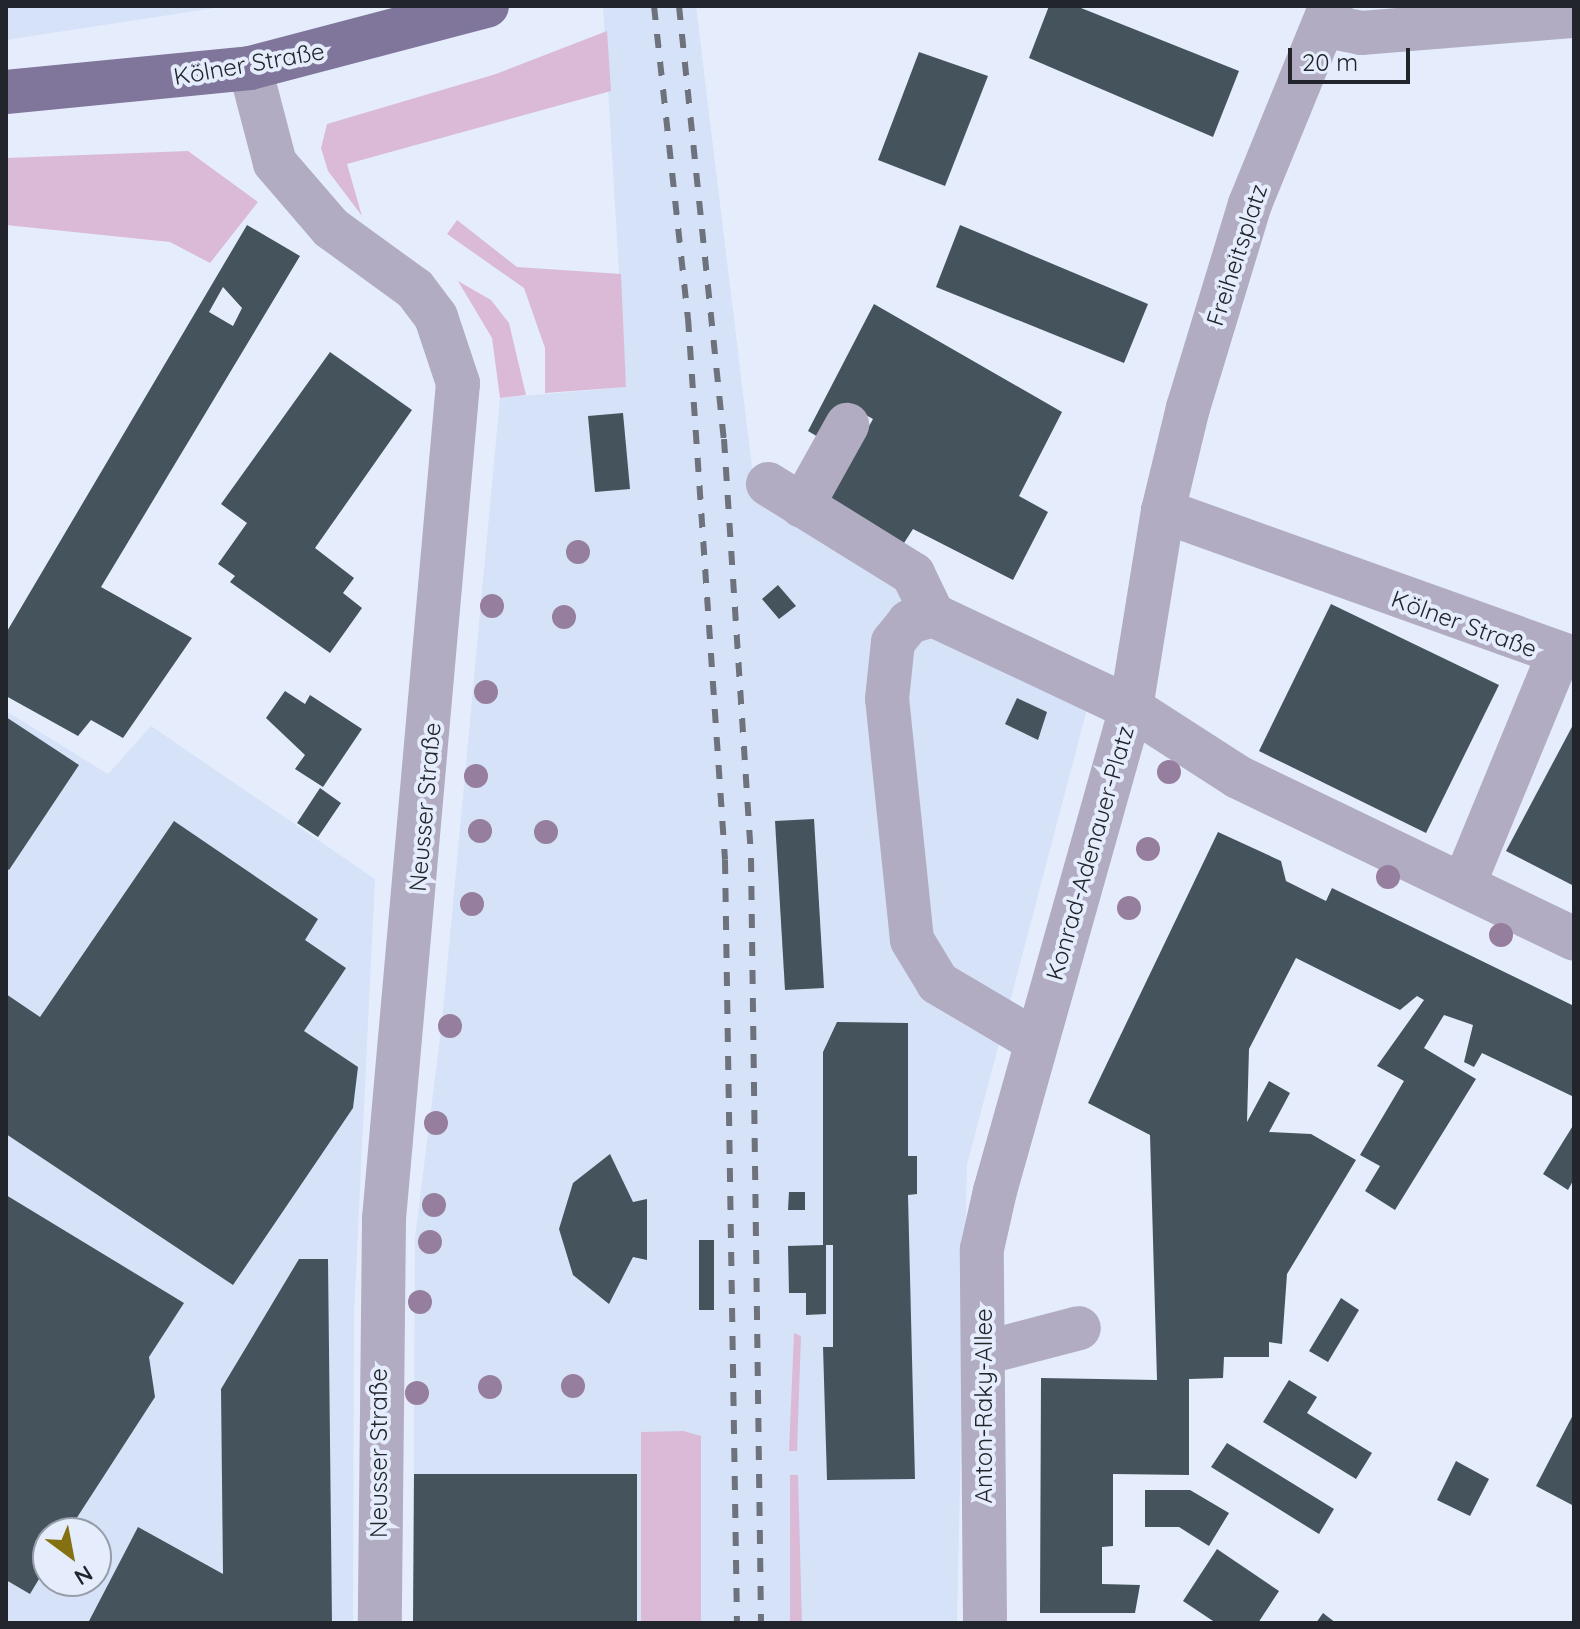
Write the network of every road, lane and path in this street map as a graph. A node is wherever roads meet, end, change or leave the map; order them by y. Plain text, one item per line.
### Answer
1 (487, 6) edge
2 (1329, 16) edge
3 (1574, 16) edge
4 (250, 68) junction
5 (6, 92) edge
6 (847, 425) dead end
7 (1163, 511) junction
8 (933, 615) junction
9 (1565, 658) edge
10 (1131, 708) junction
11 (1450, 878) junction
12 (1574, 939) edge
13 (1036, 1041) junction
14 (995, 1191) joint
15 (1079, 1328) dead end
16 (984, 1353) junction
17 (380, 1623) edge
18 (985, 1623) edge

1 - 4 main road, Kölner Straße
2 - 3 street
2 - 7 street, Freiheitsplatz
4 - 5 main road, Kölner Straße
4 - 17 street, Neusser Straße
6 - 8 street
7 - 9 street, Kölner Straße
7 - 10 street, Konrad-Adenauer-Platz
8 - 10 street
8 - 13 street
9 - 11 street, Kölner Straße
10 - 11 street
10 - 13 street, Konrad-Adenauer-Platz
11 - 12 street
13 - 14 street, Konrad-Adenauer-Platz
14 - 16 street, Anton-Raky-Allee
15 - 16 street
16 - 18 street, Anton-Raky-Allee

